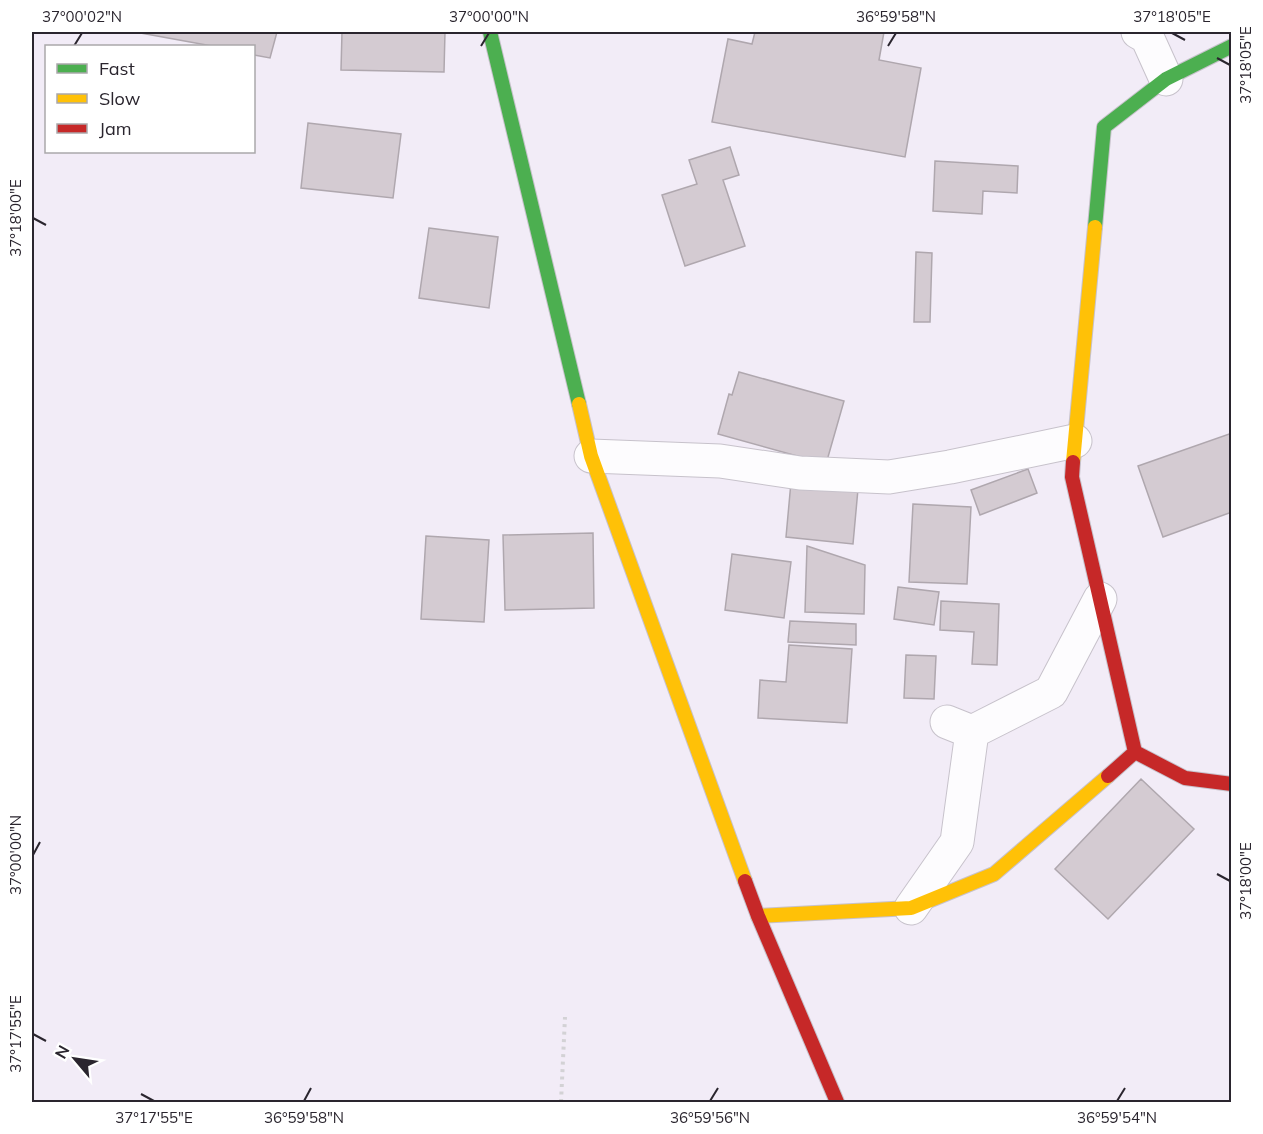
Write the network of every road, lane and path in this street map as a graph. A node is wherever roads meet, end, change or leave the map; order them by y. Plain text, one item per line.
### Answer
1 (490, 32) edge
2 (1138, 32) edge
3 (1232, 46) edge
4 (1166, 79) junction
5 (1075, 441) junction
6 (591, 456) junction
7 (1100, 599) junction
8 (1135, 752) junction
9 (1232, 784) edge
10 (911, 908) junction
11 (758, 915) junction
12 (565, 1017) dead end
13 (561, 1102) edge
14 (837, 1102) edge

1 - 6 street
2 - 4 street
3 - 4 street
4 - 5 street
5 - 6 street
5 - 7 street
6 - 11 street
7 - 8 street
7 - 10 street
8 - 9 street
8 - 10 street
10 - 11 street
11 - 14 street
12 - 13 path

